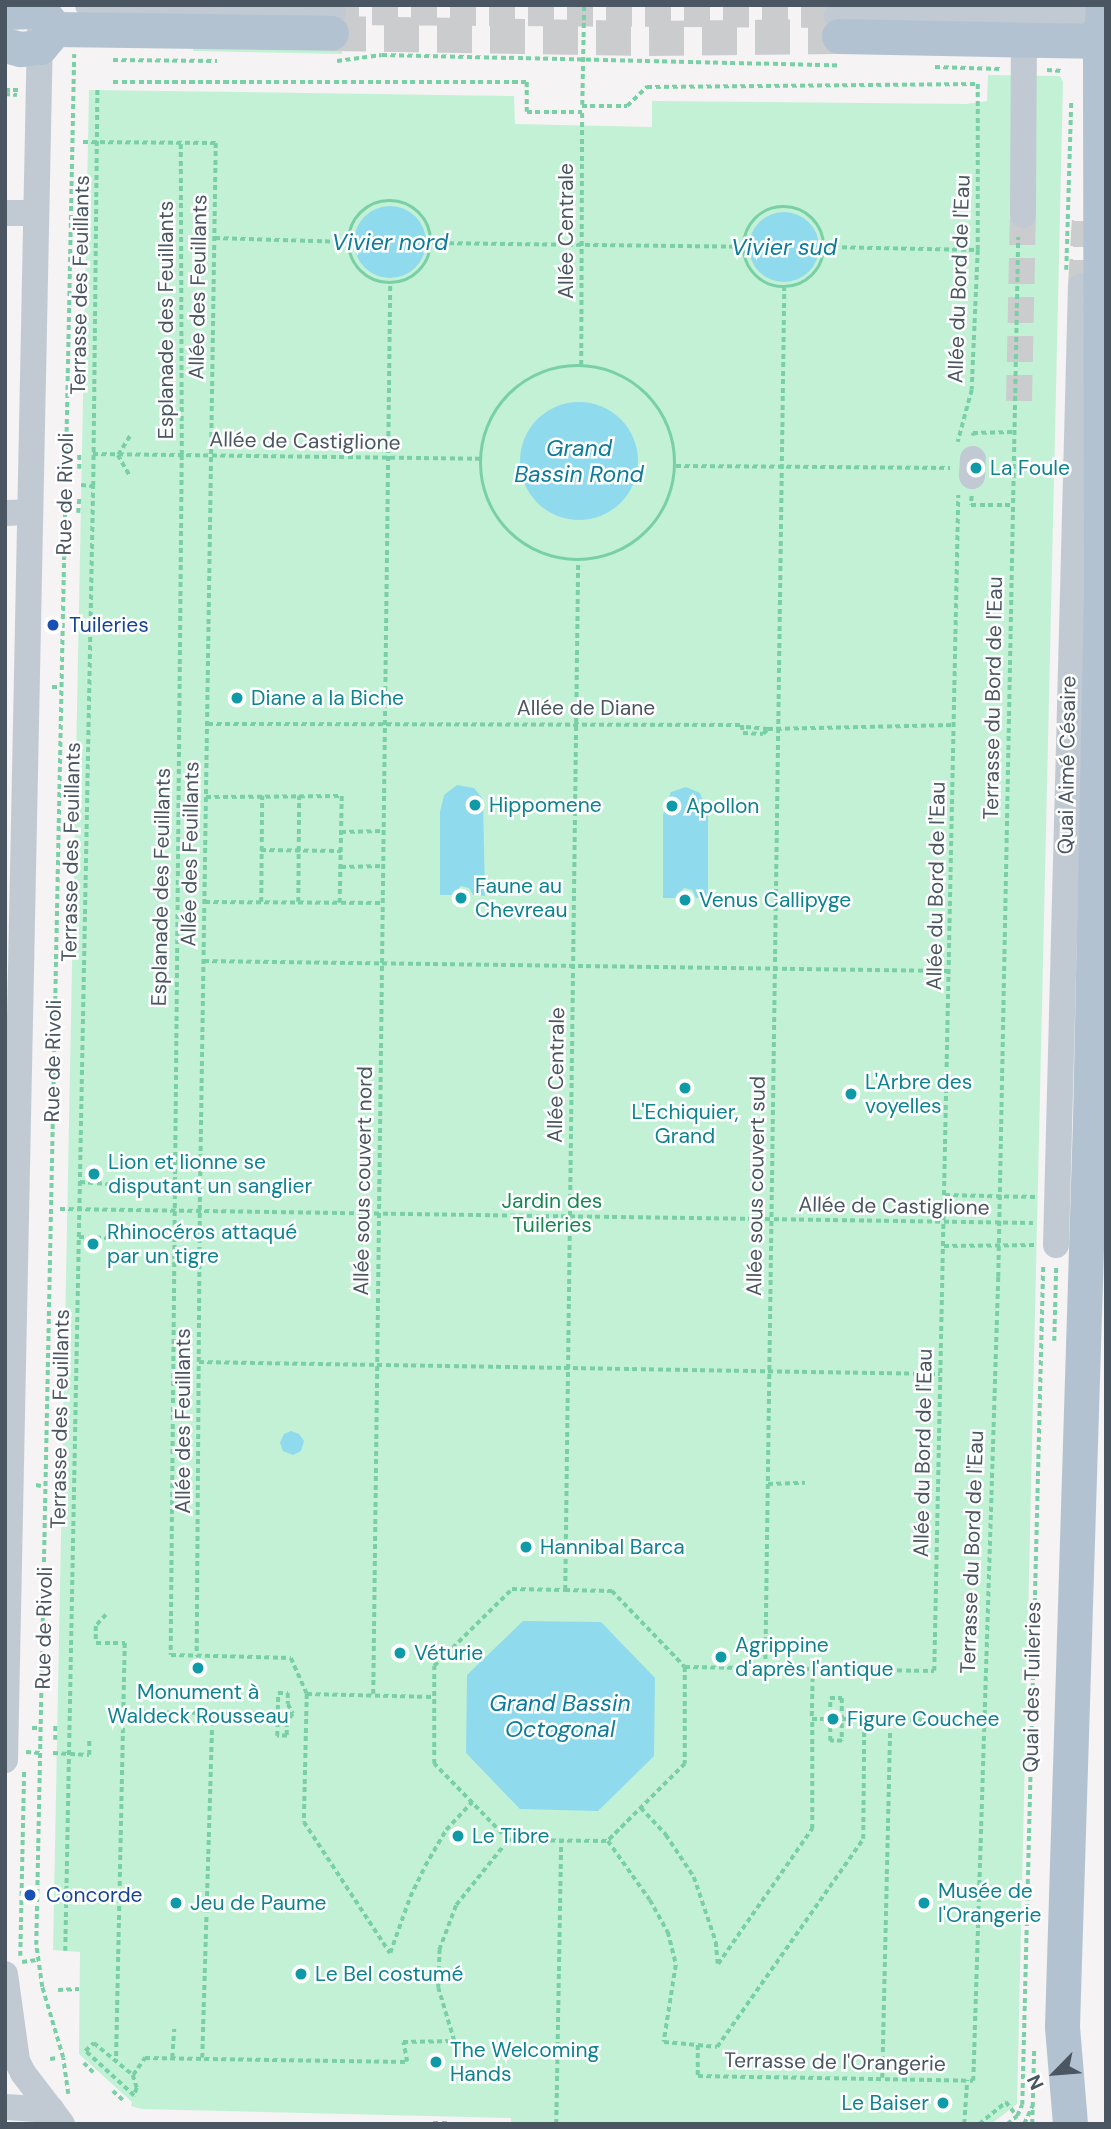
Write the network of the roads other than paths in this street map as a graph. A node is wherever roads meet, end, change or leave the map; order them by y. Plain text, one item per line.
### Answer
1 (5, 12) edge
2 (1101, 16) edge
3 (57, 21) edge
4 (329, 35) tunnel mouth
5 (841, 39) joint
6 (5, 45) edge
7 (1025, 55) junction
8 (48, 212) junction
9 (5, 213) edge
10 (1020, 225) tunnel mouth
11 (1081, 286) tunnel mouth
12 (18, 512) edge
13 (16, 710) edge
14 (11, 1202) edge
15 (1057, 1252) junction
16 (8, 1513) edge
17 (5, 1759) edge
18 (5, 1975) edge
19 (1062, 2026) junction
20 (5, 2108) edge
21 (61, 2111) edge
22 (1033, 2115) edge
23 (1070, 2124) edge

1 - 3 main road
2 - 5 street
2 - 7 main road
2 - 15 main road, Quai Aimé Césaire
3 - 4 main road
3 - 6 main road
3 - 8 street, Rue de Rivoli
5 - 7 main road
7 - 10 street
8 - 9 street
8 - 12 street, Rue de Rivoli
11 - 15 street, Quai Aimé Césaire
12 - 13 street, Rue de Rivoli
13 - 14 street, Rue de Rivoli
14 - 16 street, Rue de Rivoli
15 - 19 main road, Quai des Tuileries
16 - 17 street, Rue de Rivoli
18 - 21 street
19 - 22 main road
19 - 23 main road, Quai des Tuileries
20 - 21 street

